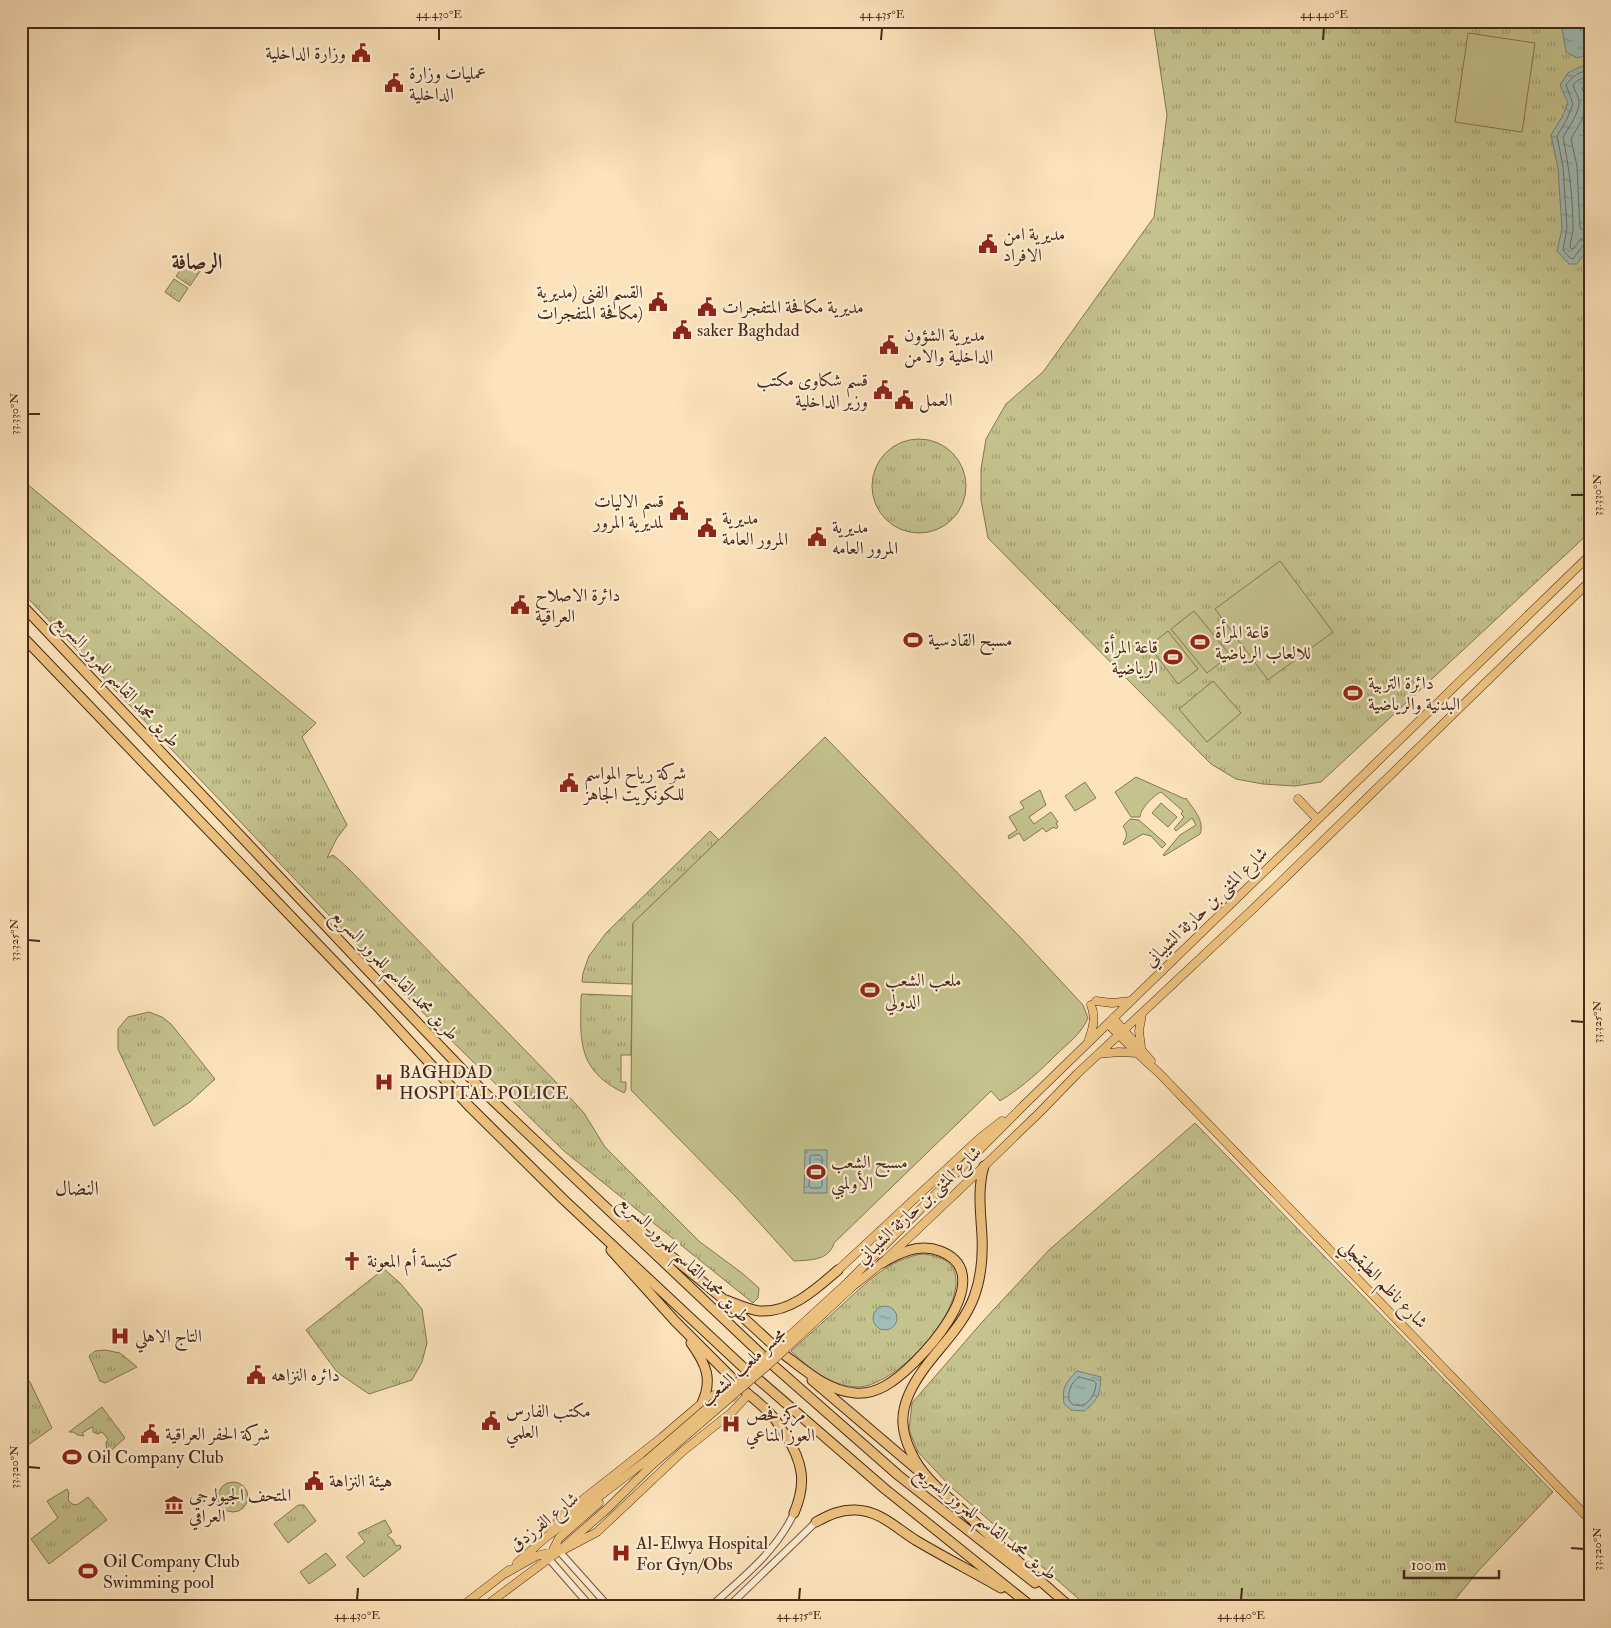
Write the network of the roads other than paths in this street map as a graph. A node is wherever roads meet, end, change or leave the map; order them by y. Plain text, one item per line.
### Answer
1 (1590, 555) edge
2 (1590, 581) edge
3 (21, 604) edge
4 (21, 635) edge
5 (1298, 800) dead end
6 (1317, 819) junction
7 (1130, 1001) junction
8 (1142, 1013) junction
9 (1110, 1021) junction
10 (1122, 1032) junction
11 (1089, 1042) junction
12 (1139, 1051) junction
13 (1098, 1054) junction
14 (1024, 1105) junction
15 (984, 1166) junction
16 (578, 1181) junction
17 (563, 1199) junction
18 (882, 1263) junction
19 (838, 1270) joint
20 (849, 1285) junction
21 (722, 1298) junction
22 (675, 1321) junction
23 (772, 1344) dead end
24 (761, 1354) dead end
25 (774, 1366) dead end
26 (745, 1368) dead end
27 (733, 1379) dead end
28 (759, 1380) dead end
29 (747, 1393) joint
30 (714, 1395) dead end
31 (735, 1402) dead end
32 (702, 1403) junction
33 (731, 1413) junction
34 (649, 1463) junction
35 (935, 1485) junction
36 (794, 1514) joint
37 (1589, 1518) edge
38 (816, 1522) joint
39 (548, 1536) junction
40 (553, 1554) junction
41 (506, 1573) junction
42 (1029, 1604) edge
43 (461, 1607) edge
44 (484, 1607) edge
45 (591, 1607) edge
46 (609, 1607) edge
47 (710, 1607) edge
48 (728, 1607) edge
49 (1064, 1607) edge
50 (1070, 1607) edge

1 - 6 main road, شارع المثنى بن حارثة الشيباني
2 - 8 main road, شارع المثنى بن حارثة الشيباني
3 - 16 highway, طريق محمد القاسم للمرور السريع
4 - 17 highway, طريق محمد القاسم للمرور السريع
5 - 6 main road
6 - 7 main road, شارع المثنى بن حارثة الشيباني
7 - 9 main road, شارع المثنى بن حارثة الشيباني
7 - 11 main road
8 - 10 main road, شارع المثنى بن حارثة الشيباني
8 - 12 main road
9 - 10 main road, شارع ناظم الطبقجلي
9 - 11 main road, شارع المثنى بن حارثة الشيباني
10 - 12 main road, شارع ناظم الطبقجلي
10 - 13 main road, شارع المثنى بن حارثة الشيباني
11 - 14 main road, شارع المثنى بن حارثة الشيباني
12 - 13 main road
12 - 37 main road, شارع ناظم الطبقجلي
13 - 15 main road, شارع المثنى بن حارثة الشيباني
14 - 19 main road
14 - 20 main road, شارع المثنى بن حارثة الشيباني
15 - 18 main road, شارع المثنى بن حارثة الشيباني
15 - 35 highway
16 - 21 highway
16 - 24 highway, طريق محمد القاسم للمرور السريع
17 - 22 highway
17 - 26 highway, طريق محمد القاسم للمرور السريع
18 - 20 main road, شارع المثنى بن حارثة الشيباني
18 - 35 highway
19 - 21 highway
20 - 34 main road, مجسر ملعب الشعب, bridge
21 - 23 highway
22 - 27 highway
22 - 32 highway
25 - 49 highway, طريق محمد القاسم للمرور السريع
28 - 42 highway, طريق محمد القاسم للمرور السريع
29 - 33 main road
29 - 36 highway
30 - 32 main road
31 - 33 main road
32 - 39 main road
33 - 40 main road
34 - 39 main road, شارع الفرزدق
34 - 40 main road, شارع الفرزدق
35 - 50 highway
36 - 47 street
38 - 42 highway
38 - 48 street
39 - 41 main road, شارع الفرزدق
40 - 41 main road
40 - 44 main road, شارع الفرزدق
40 - 45 street
40 - 46 street
41 - 43 main road, شارع الفرزدق

